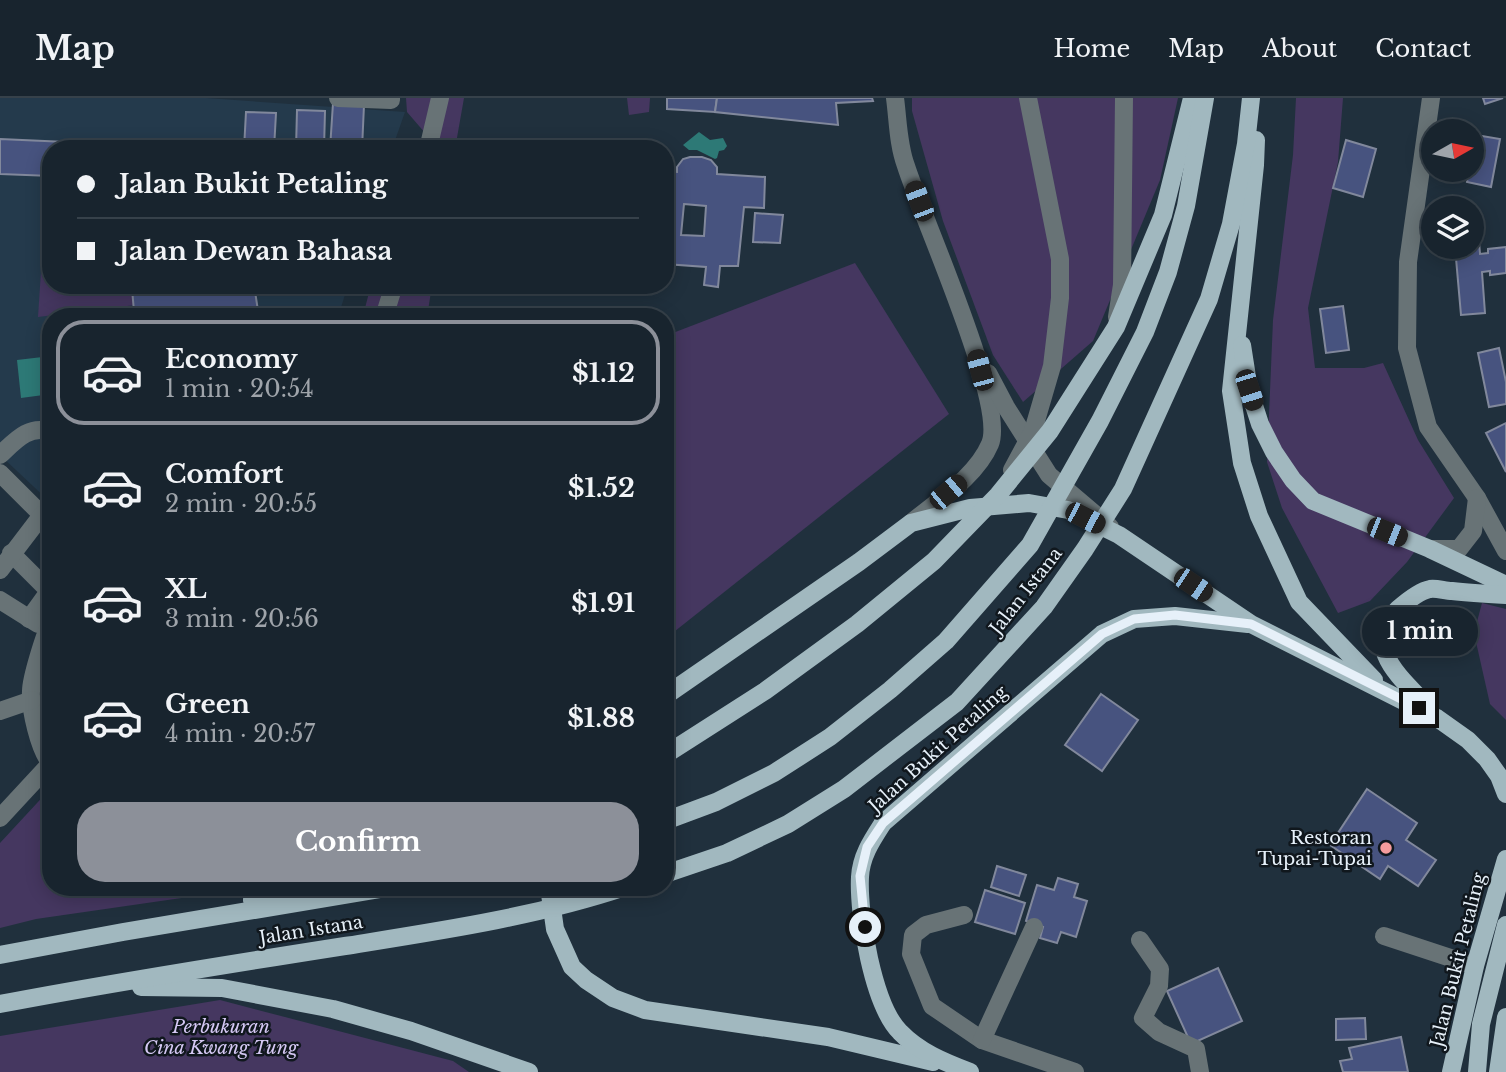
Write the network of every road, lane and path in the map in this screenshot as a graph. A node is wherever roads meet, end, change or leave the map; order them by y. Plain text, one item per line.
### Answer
1 (338, 98) edge
2 (391, 98) edge
3 (440, 98) edge
4 (895, 98) edge
5 (1028, 98) edge
6 (1124, 98) edge
7 (1192, 98) edge
8 (1205, 98) edge
9 (1254, 98) edge
10 (1431, 98) edge
11 (431, 140) edge
12 (1239, 321) junction
13 (1116, 327) junction
14 (973, 345) junction
15 (42, 429) edge
16 (0, 455) edge
17 (0, 473) edge
18 (998, 495) junction
19 (1476, 498) junction
20 (42, 515) edge
21 (42, 523) edge
22 (911, 523) junction
23 (1119, 535) junction
24 (1430, 549) junction
25 (1506, 551) edge
26 (11, 552) junction
27 (0, 570) edge
28 (42, 584) edge
29 (1506, 585) edge
30 (1506, 595) edge
31 (0, 600) edge
32 (42, 601) edge
33 (29, 620) junction
34 (42, 624) edge
35 (1251, 624) junction
36 (42, 653) edge
37 (1383, 689) junction
38 (674, 690) edge
39 (32, 700) junction
40 (0, 710) edge
41 (1437, 718) junction
42 (42, 749) edge
43 (674, 749) edge
44 (42, 774) edge
45 (1506, 794) edge
46 (0, 818) edge
47 (674, 818) edge
48 (1506, 859) edge
49 (674, 871) edge
50 (265, 896) edge
51 (337, 896) edge
52 (550, 896) edge
53 (593, 896) edge
54 (964, 915) dead end
55 (1506, 925) edge
56 (1034, 927) dead end
57 (123, 932) junction
58 (1384, 936) dead end
59 (1140, 940) dead end
60 (0, 955) edge
61 (1475, 966) junction
62 (92, 986) junction
63 (0, 1004) edge
64 (1506, 1017) edge
65 (982, 1040) junction
66 (966, 1071) edge
67 (529, 1072) edge
68 (1075, 1072) edge
69 (1200, 1072) edge
70 (1451, 1072) edge
71 (1477, 1072) edge
72 (1499, 1072) edge

1 - 2 street
3 - 11 street
4 - 14 street
5 - 18 street
6 - 13 street
7 - 13 main road
8 - 47 main road, Jalan Istana
9 - 12 main road
9 - 49 main road, Jalan Istana
10 - 19 street
12 - 24 main road
12 - 37 main road
13 - 18 main road
14 - 22 street
14 - 23 street
15 - 16 street
17 - 20 street
18 - 43 main road
19 - 24 street
19 - 25 street
21 - 26 street
22 - 23 main road
22 - 38 main road
23 - 35 main road
24 - 29 main road
26 - 27 street
26 - 28 street
30 - 41 main road
31 - 33 street
32 - 33 street
33 - 34 street
35 - 37 main road
35 - 66 main road, Jalan Bukit Petaling
36 - 39 street
37 - 41 main road
39 - 40 street
39 - 42 street
41 - 45 main road
44 - 46 street
48 - 61 main road, Jalan Bukit Petaling
50 - 57 main road
51 - 57 main road, Jalan Istana
52 - 66 main road
53 - 62 main road, Jalan Istana
54 - 65 street
55 - 71 main road
56 - 65 street
57 - 60 main road, Jalan Istana
58 - 61 street
59 - 69 street
61 - 70 main road, Jalan Bukit Petaling
62 - 63 main road, Jalan Istana
62 - 67 main road
64 - 72 main road
65 - 68 street

